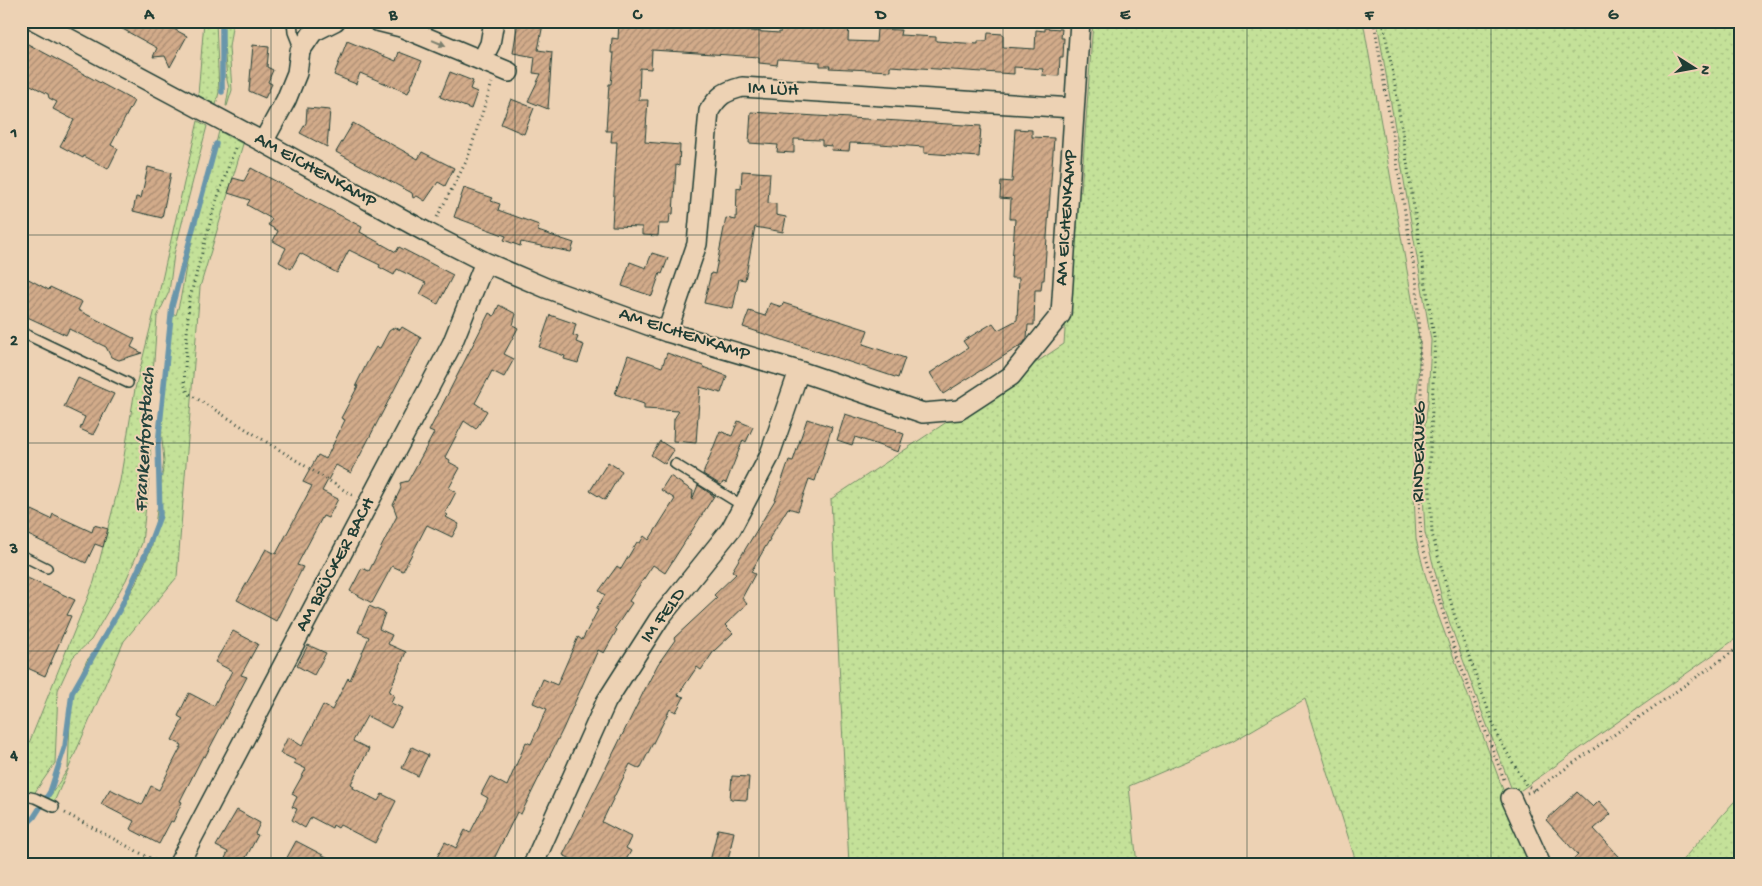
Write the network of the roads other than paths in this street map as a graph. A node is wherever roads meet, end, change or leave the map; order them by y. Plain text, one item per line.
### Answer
1 (36, 21) edge
2 (292, 21) edge
3 (335, 21) edge
4 (376, 21) edge
5 (494, 21) edge
6 (1080, 21) edge
7 (300, 51) junction
8 (1073, 108) junction
9 (263, 142) junction
10 (485, 262) junction
11 (21, 332) edge
12 (667, 332) junction
13 (799, 371) junction
14 (128, 383) dead end
15 (675, 464) dead end
16 (743, 506) junction
17 (21, 555) edge
18 (47, 568) dead end
19 (21, 795) edge
20 (1511, 798) road end
21 (54, 807) road end
22 (178, 865) edge
23 (534, 865) edge
24 (1541, 865) edge

1 - 9 street, AM EICHENKAMP
2 - 7 lane
3 - 7 street
4 -> 5 street
6 - 8 street, AM EICHENKAMP
7 - 9 street
8 - 12 street, IM LÜH
8 - 13 street, AM EICHENKAMP
9 - 10 street, AM EICHENKAMP
10 - 12 street, AM EICHENKAMP
10 - 22 street, AM BRÜCKER BACH
11 - 14 lane
12 - 13 street, AM EICHENKAMP
13 - 16 street, IM FELD
15 - 16 lane
16 - 23 street, IM FELD
17 - 18 lane
19 - 21 lane
20 - 24 street

